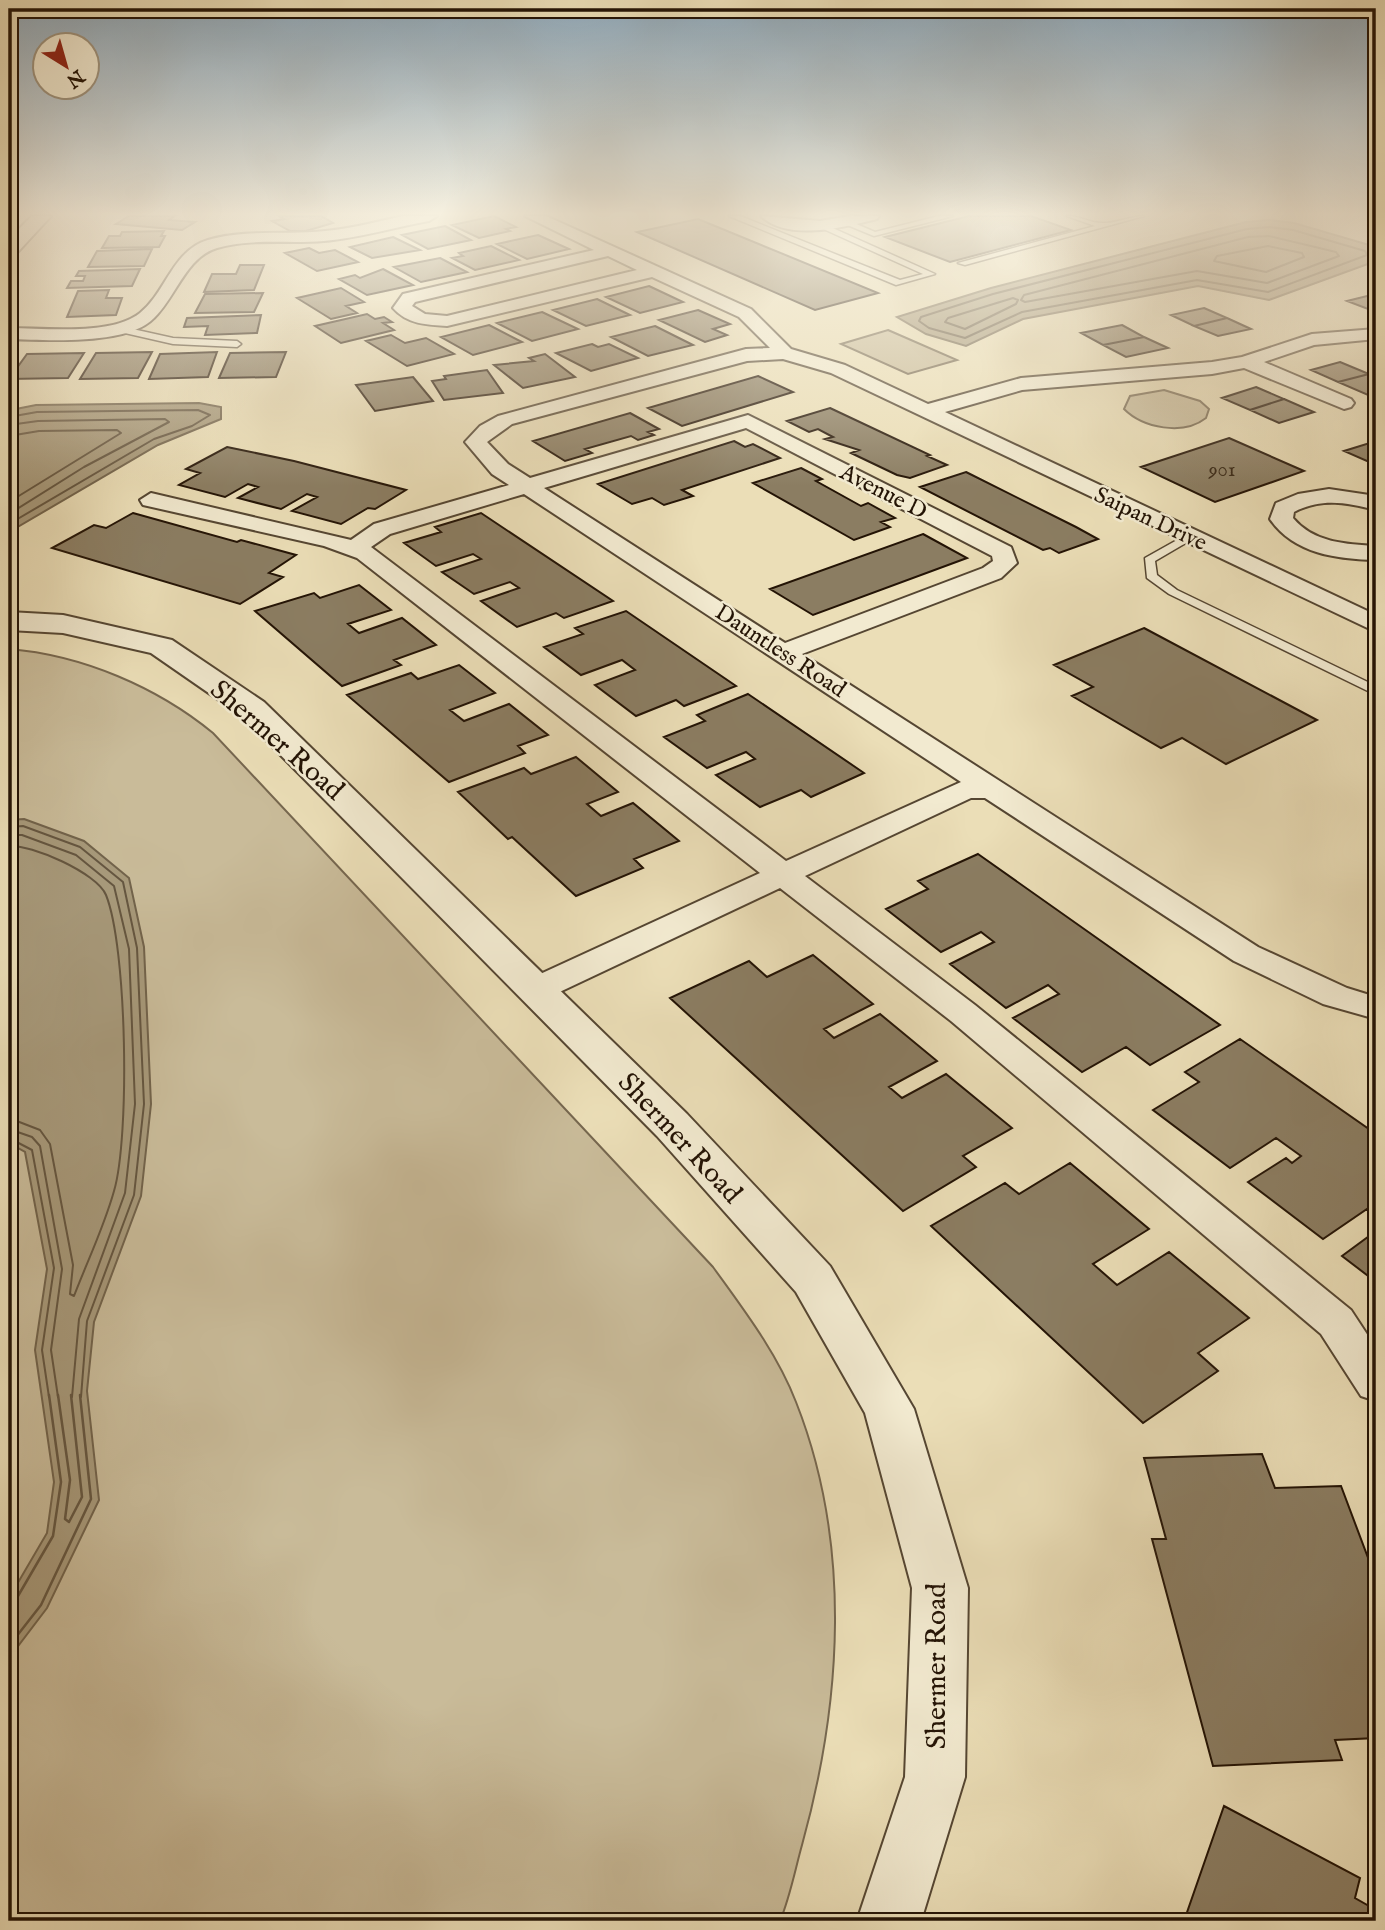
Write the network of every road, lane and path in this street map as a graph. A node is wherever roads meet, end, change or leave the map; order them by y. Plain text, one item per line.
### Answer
1 (155, 306) edge
2 (403, 306) edge
3 (509, 306) edge
4 (730, 306) edge
5 (119, 329) junction
6 (9, 334) edge
7 (1376, 334) edge
8 (237, 344) dead end
9 (784, 353) junction
10 (1245, 362) junction
11 (1344, 403) dead end
12 (926, 411) junction
13 (527, 486) junction
14 (151, 500) dead end
15 (1376, 503) edge
16 (1190, 537) junction
17 (358, 549) junction
18 (1376, 553) edge
19 (1376, 600) edge
20 (1348, 611) junction
21 (9, 621) edge
22 (1376, 624) edge
23 (784, 652) junction
24 (1376, 691) edge
25 (991, 789) junction
26 (784, 874) junction
27 (537, 989) junction
28 (1376, 1008) edge
29 (1376, 1383) edge
30 (889, 1921) edge

1 - 5 street
2 - 3 street
4 - 9 street
5 - 6 street
5 - 8 lane
7 - 10 street
9 - 12 street, Saipan Drive
9 - 13 street, Dauntless Road
10 - 11 street
10 - 12 street
12 - 16 street, Saipan Drive
13 - 17 street
13 - 23 street, Dauntless Road
13 - 23 street, Avenue D
14 - 17 street
15 - 18 street
16 - 20 street, Saipan Drive
16 - 24 lane
17 - 26 street
19 - 20 street
20 - 22 street, Saipan Drive
21 - 27 street, Shermer Road
23 - 25 street, Dauntless Road
25 - 26 street
25 - 28 street, Dauntless Road
26 - 27 street
26 - 29 street
27 - 30 street, Shermer Road

